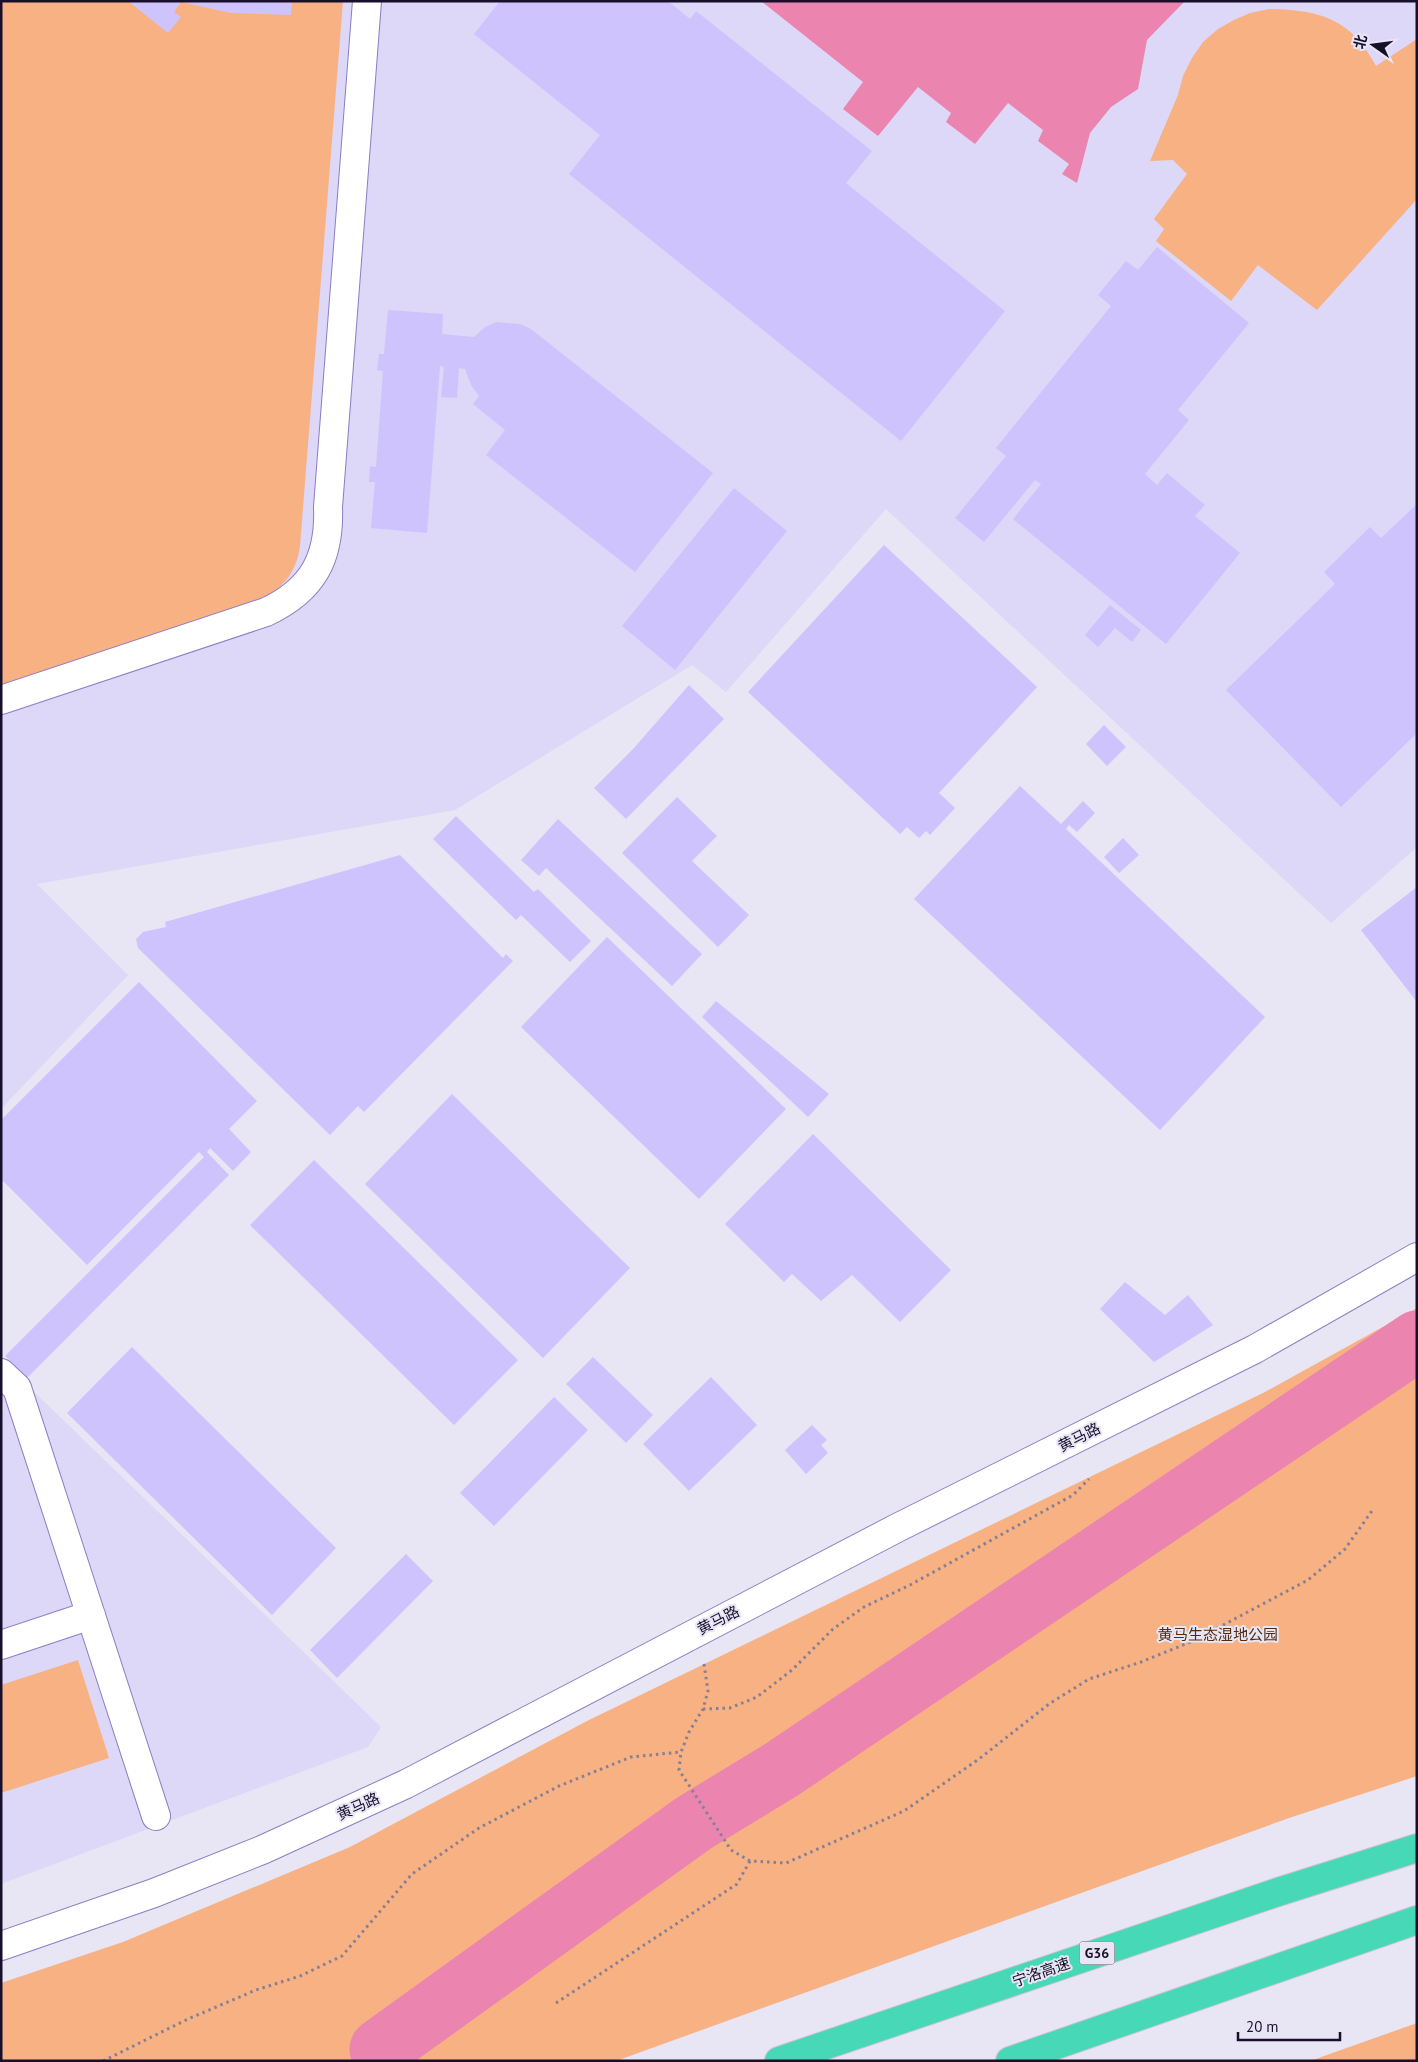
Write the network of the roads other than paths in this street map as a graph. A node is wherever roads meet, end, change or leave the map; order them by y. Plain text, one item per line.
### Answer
1 (367, 1) edge
2 (1, 700) edge
3 (1417, 1257) edge
4 (1, 1373) edge
5 (90, 1615) junction
6 (1, 1645) edge
7 (156, 1816) dead end
8 (1417, 1848) edge
9 (1417, 1920) edge
10 (1, 1946) edge
11 (779, 2061) edge
12 (1010, 2061) edge

1 - 2 street
3 - 10 street, 黄马路
4 - 5 street
5 - 6 street
5 - 7 street
8 - 11 highway, 宁洛高速 / G36
9 - 12 highway

